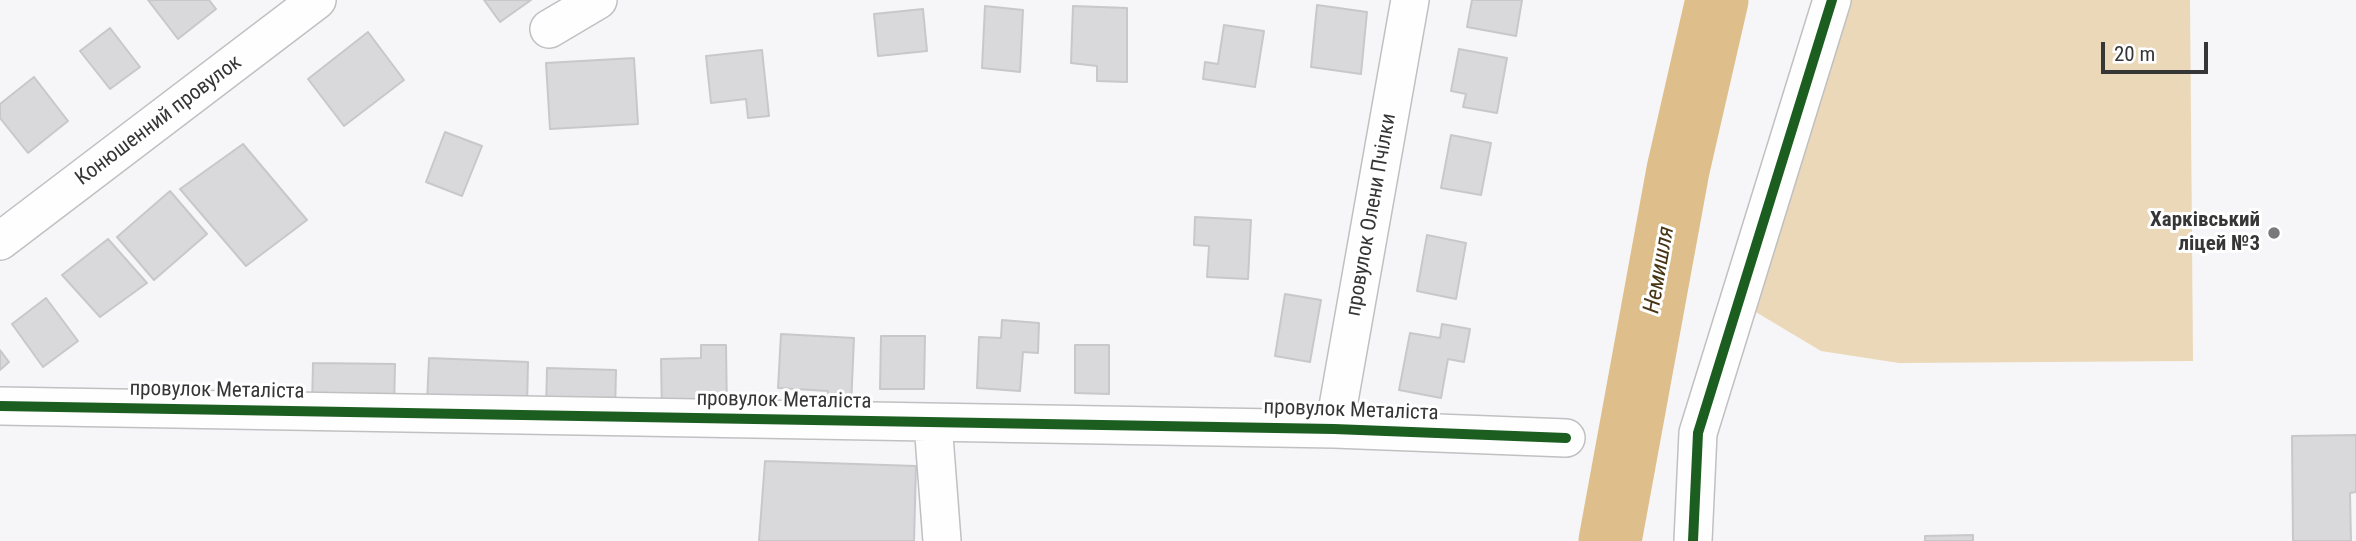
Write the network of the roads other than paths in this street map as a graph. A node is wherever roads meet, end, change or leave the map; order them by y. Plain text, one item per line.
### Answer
1 (317, 0) edge
2 (598, 0) edge
3 (1410, 0) edge
4 (1832, 0) edge
5 (549, 29) dead end
6 (0, 241) edge
7 (0, 407) edge
8 (933, 423) junction
9 (1334, 429) junction
10 (1566, 438) dead end
11 (942, 541) edge
12 (1693, 541) edge

1 - 6 street, Конюшенний провулок
2 - 5 street
3 - 9 street, провулок Олени Пчілки
4 - 12 street
7 - 8 street, провулок Металіста
8 - 9 street, провулок Металіста
8 - 11 street
9 - 10 street, провулок Металіста

